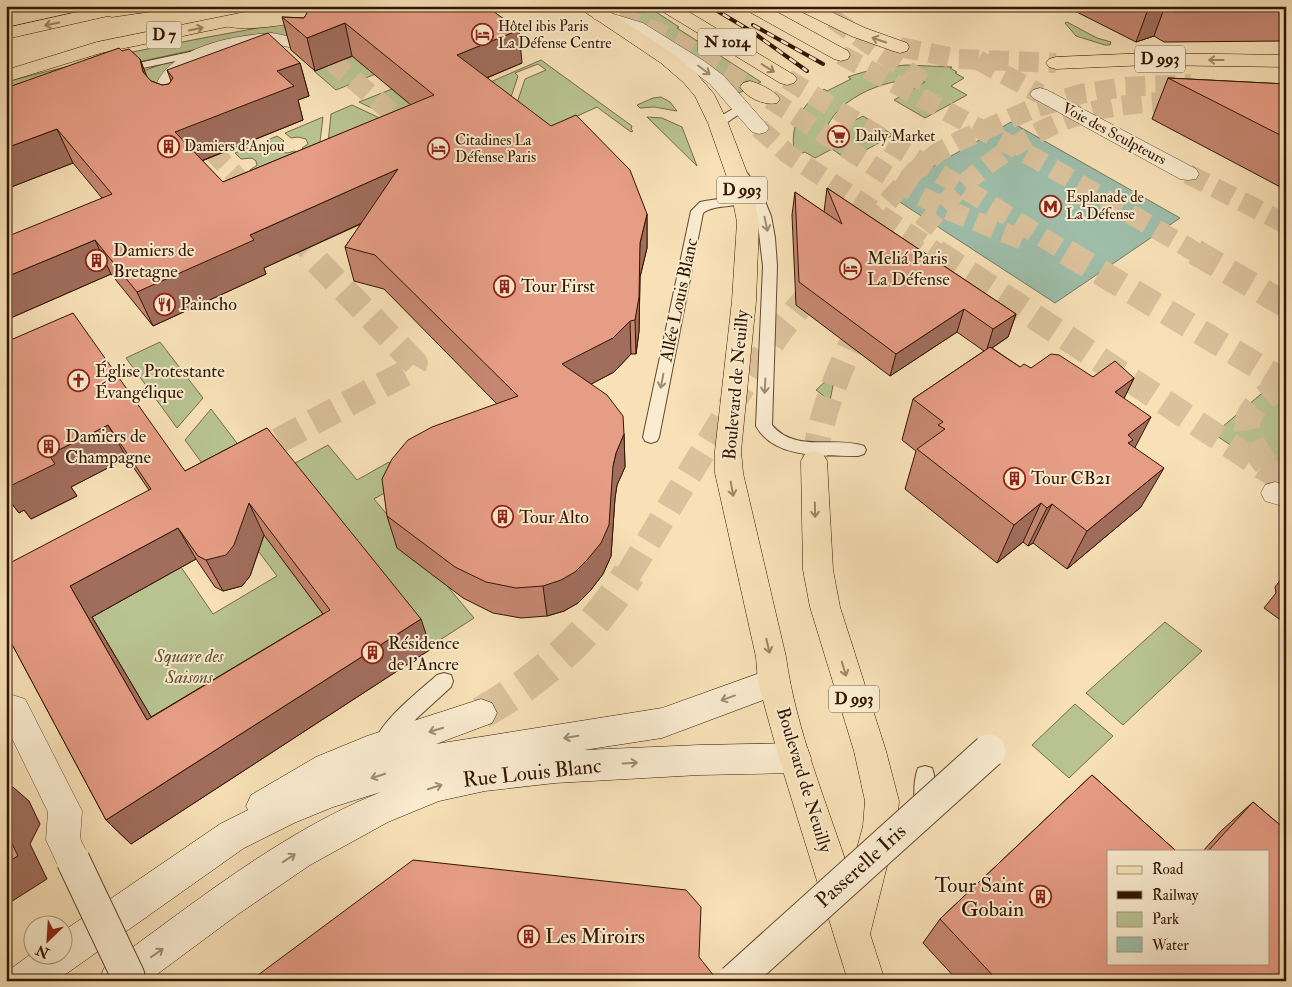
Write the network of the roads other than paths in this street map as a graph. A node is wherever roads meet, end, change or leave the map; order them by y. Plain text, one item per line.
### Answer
1 (130, 6) edge
2 (154, 6) edge
3 (303, 6) edge
4 (352, 6) edge
5 (666, 6) edge
6 (752, 6) edge
7 (804, 6) edge
8 (825, 6) edge
9 (594, 11) edge
10 (98, 14) junction
11 (230, 22) junction
12 (858, 32) junction
13 (6, 34) edge
14 (305, 44) tunnel mouth
15 (900, 47) tunnel mouth
16 (97, 48) junction
17 (214, 49) junction
18 (841, 55) tunnel mouth
19 (1286, 56) edge
20 (1264, 60) junction
21 (1286, 61) edge
22 (6, 62) edge
23 (1056, 64) tunnel mouth
24 (6, 76) edge
25 (111, 76) edge
26 (787, 79) tunnel mouth
27 (750, 87) tunnel mouth
28 (1040, 94) tunnel mouth
29 (770, 100) tunnel mouth
30 (742, 108) junction
31 (174, 112) tunnel mouth
32 (718, 123) junction
33 (759, 128) tunnel mouth
34 (735, 167) junction
35 (1188, 174) tunnel mouth
36 (745, 199) junction
37 (651, 437) dead end
38 (858, 450) dead end
39 (814, 461) tunnel mouth
40 (444, 681) dead end
41 (774, 682) junction
42 (6, 708) edge
43 (481, 713) tunnel mouth
44 (376, 748) junction
45 (989, 752) dead end
46 (795, 758) junction
47 (925, 775) dead end
48 (167, 880) junction
49 (863, 889) junction
50 (852, 934) junction
51 (72, 947) edge
52 (48, 964) edge
53 (25, 981) edge
54 (117, 981) edge
55 (128, 981) edge
56 (734, 981) edge
57 (867, 981) edge

1 - 10 main road, D 7
2 - 10 main road
3 - 11 main road, D 7
4 - 11 main road
5 -> 26 main road, N 1014
6 - 18 main road, N 1014
7 - 12 main road
8 - 12 main road
9 -> 30 street
9 - 32 main road, Boulevard de Neuilly / D 993
10 -> 13 main road, D 7
16 -> 11 main road, D 7
15 -> 12 main road
14 - 17 street
16 - 22 main road, D 7
16 - 24 main road, D 7
17 - 25 lane
17 - 31 street
19 - 20 street
20 - 21 main road, D 993
20 -> 23 main road, D 993
27 - 29 main road
28 - 35 street, Voie des Sculpteurs
30 - 32 lane
30 - 33 street
32 - 34 main road, Boulevard de Neuilly / D 993
34 - 36 main road, Boulevard de Neuilly / D 993
34 -> 38 lane
36 -> 37 lane, Allée Louis Blanc
36 -> 41 main road, Boulevard de Neuilly / D 993
39 -> 49 main road, D 993
40 - 44 lane
41 - 46 main road, Boulevard de Neuilly / D 993
41 -> 48 street, Rue Louis Blanc
42 - 55 street, bridge
43 -> 44 street, Rue Louis Blanc
44 - 48 street, Rue Louis Blanc
45 - 56 street, Passerelle Iris, bridge
46 - 50 main road, Boulevard de Neuilly / D 993
54 -> 46 street, Rue Louis Blanc
47 - 49 lane
48 - 51 street, Rue Louis Blanc
49 - 50 main road, D 993
50 - 57 main road, D 993
52 - 53 street, Rue Louis Blanc

